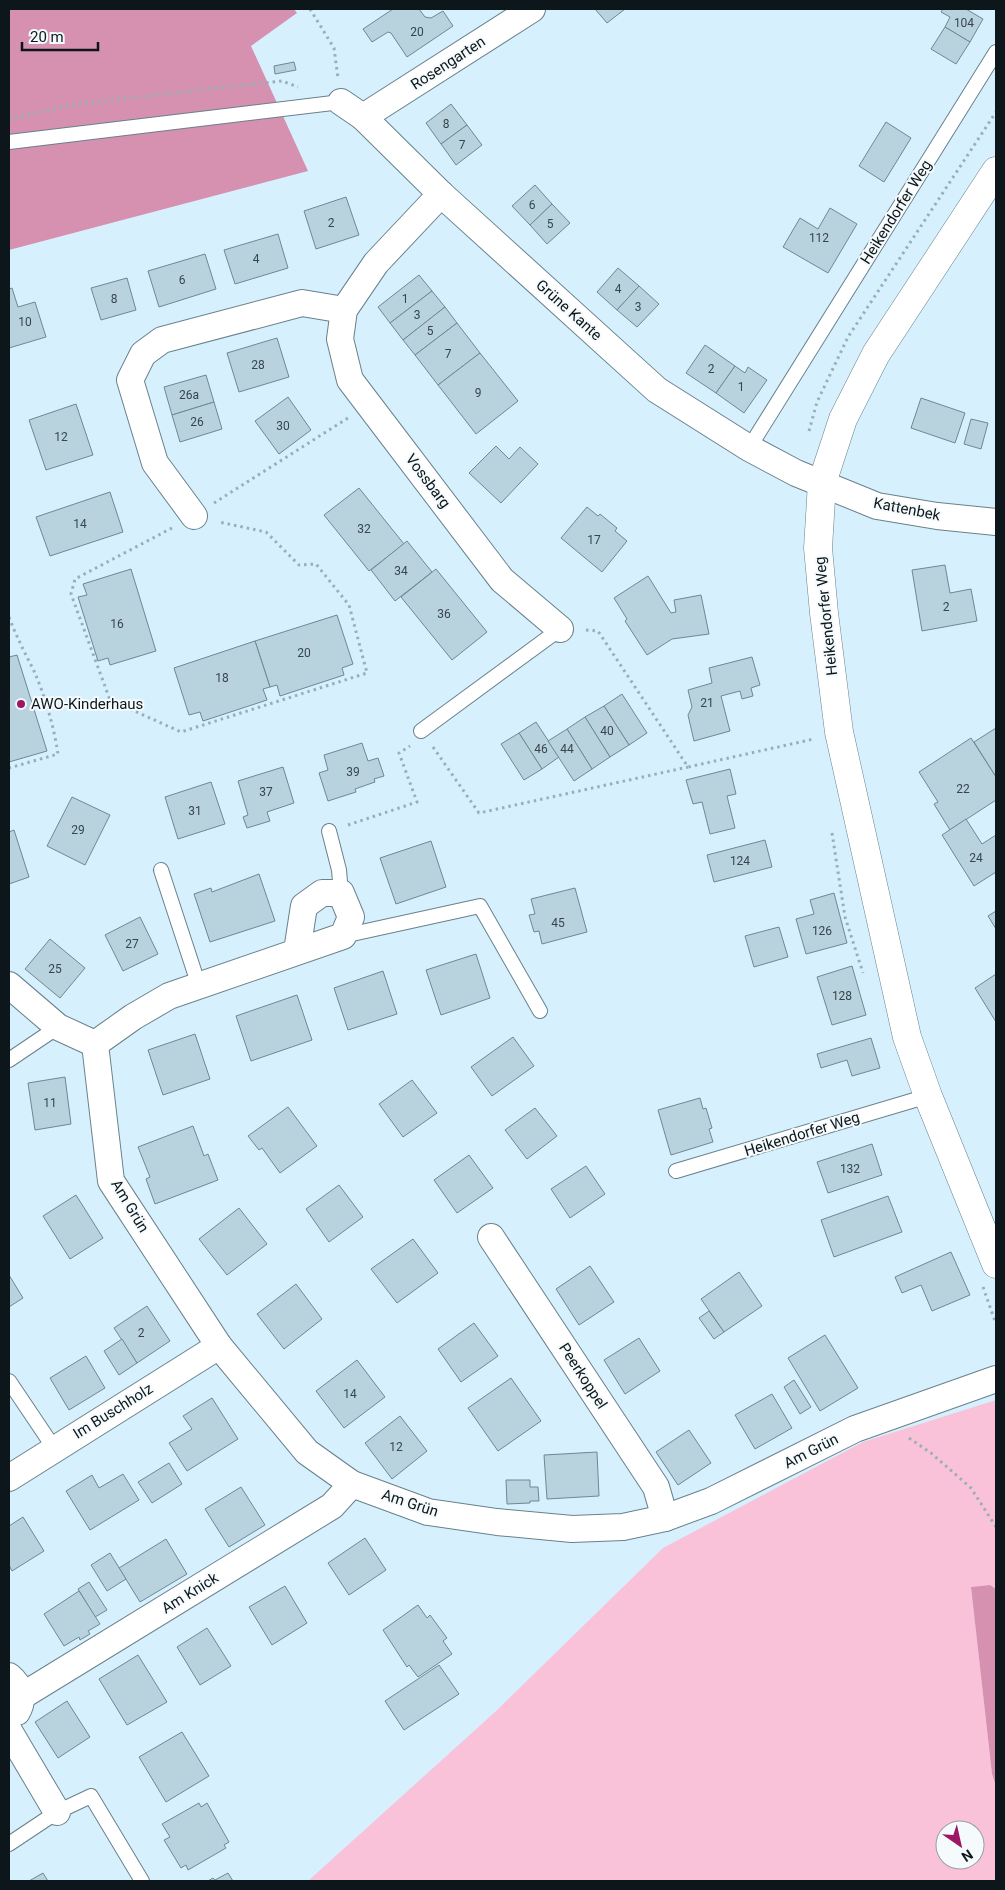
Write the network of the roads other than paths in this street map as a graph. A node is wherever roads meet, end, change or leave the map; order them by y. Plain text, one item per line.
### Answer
1 (532, 9) edge
2 (996, 52) edge
3 (341, 102) joint
4 (363, 117) junction
5 (9, 142) edge
6 (996, 172) edge
7 (441, 194) junction
8 (344, 310) junction
9 (750, 448) junction
10 (822, 483) junction
11 (194, 516) road end
12 (996, 522) edge
13 (560, 629) joint
14 (421, 731) road end
15 (329, 831) road end
16 (161, 870) dead end
17 (341, 893) junction
18 (343, 936) junction
19 (297, 951) junction
20 (9, 985) edge
21 (199, 986) junction
22 (540, 1011) dead end
23 (58, 1026) junction
24 (96, 1044) junction
25 (9, 1060) edge
26 (928, 1096) junction
27 (676, 1172) dead end
28 (491, 1238) dead end
29 (988, 1272) edge
30 (219, 1346) junction
31 (996, 1379) edge
32 (9, 1381) edge
33 (54, 1448) junction
34 (9, 1478) edge
35 (352, 1484) junction
36 (665, 1518) junction
37 (15, 1686) edge
38 (9, 1720) edge
39 (9, 1731) edge
40 (57, 1812) junction
41 (9, 1844) edge
42 (142, 1881) edge

1 - 4 street, Rosengarten
2 - 9 lane, Heikendorfer Weg
3 - 4 street, Grüne Kante
3 - 5 lane
4 - 7 street, Grüne Kante
6 - 10 street, Heikendorfer Weg
7 - 8 street, Vossbarg
7 - 9 street, Grüne Kante
8 - 11 street
8 - 13 street, Vossbarg
9 - 10 street, Grüne Kante
10 - 12 street, Kattenbek
10 - 26 street, Heikendorfer Weg
13 - 14 lane
15 - 17 lane
16 - 21 lane
17 - 18 street
17 - 19 street
18 - 19 street
18 - 22 lane
19 - 21 street
20 - 23 street
21 - 24 street
23 - 24 street
23 - 25 lane
24 - 30 street, Am Grün
26 - 27 lane, Heikendorfer Weg
26 - 29 street, Heikendorfer Weg
28 - 36 street, Peerkoppel
30 - 33 street, Im Buschholz
30 - 35 street, Am Grün
31 - 36 street, Am Grün
32 - 33 lane
33 - 34 street, Im Buschholz
35 - 36 street, Am Grün
35 - 37 street, Am Knick
37 - 38 street, Am Knick
39 - 40 street
40 - 41 lane
40 - 42 lane

